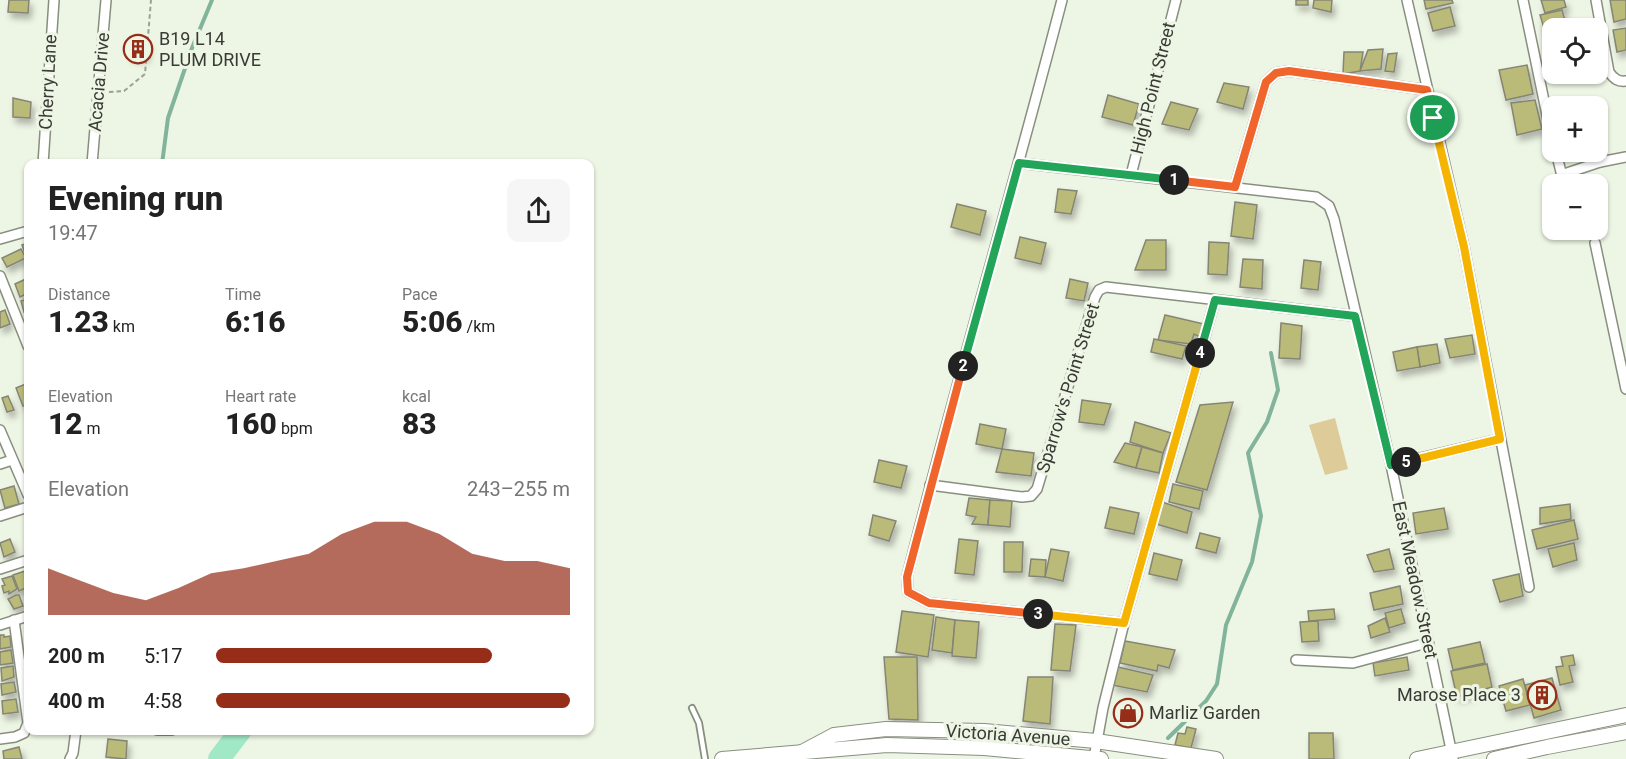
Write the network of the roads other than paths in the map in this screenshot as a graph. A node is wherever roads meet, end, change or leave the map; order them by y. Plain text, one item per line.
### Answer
1 (54, 0) edge
2 (106, 0) edge
3 (1062, 0) edge
4 (1176, 0) edge
5 (1407, 0) edge
6 (1522, 0) edge
7 (1596, 0) edge
8 (1626, 81) edge
9 (1427, 90) junction
10 (1543, 96) edge
11 (1626, 157) edge
12 (43, 159) edge
13 (92, 159) edge
14 (1608, 160) edge
15 (1600, 162) edge
16 (1019, 163) junction
17 (1575, 174) edge
18 (1131, 175) junction
19 (1235, 187) junction
20 (24, 232) edge
21 (0, 238) edge
22 (1595, 243) dead end
23 (0, 276) edge
24 (1215, 300) junction
25 (1355, 316) junction
26 (24, 336) edge
27 (1626, 389) edge
28 (0, 430) edge
29 (1500, 439) junction
30 (12, 460) junction
31 (0, 464) edge
32 (1391, 465) junction
33 (930, 485) junction
34 (24, 486) edge
35 (24, 508) edge
36 (0, 516) edge
37 (24, 561) edge
38 (0, 569) edge
39 (1528, 587) dead end
40 (24, 617) edge
41 (14, 620) junction
42 (1124, 623) junction
43 (0, 625) edge
44 (1427, 643) junction
45 (1296, 660) dead end
46 (24, 694) edge
47 (692, 708) dead end
48 (1626, 715) edge
49 (886, 729) junction
50 (1544, 731) junction
51 (1626, 732) edge
52 (24, 733) edge
53 (75, 735) edge
54 (1524, 736) junction
55 (0, 739) edge
56 (1096, 741) junction
57 (887, 745) junction
58 (802, 752) junction
59 (1548, 753) edge
60 (1529, 755) edge
61 (1452, 756) edge
62 (1435, 757) edge
63 (70, 759) edge
64 (705, 759) edge
65 (722, 759) edge
66 (1098, 759) edge
67 (1216, 759) edge
68 (1417, 759) edge
69 (1494, 759) edge

1 - 12 street, Cherry Lane
2 - 13 street, Acacia Drive
3 - 16 street
4 - 18 street, High Point Street
5 - 9 street
6 - 10 street
7 - 8 street
9 - 19 street
9 - 29 street
11 - 14 street
15 - 17 street
16 - 18 street
16 - 33 street
18 - 19 street
19 - 25 street, East Meadow Street
20 - 21 street
22 - 27 street
23 - 26 street
24 - 25 street, Sparrow's Point Street
24 - 33 street, Sparrow's Point Street
24 - 42 street
25 - 32 street, East Meadow Street
28 - 30 street
29 - 32 street
29 - 39 street
30 - 31 street
30 - 34 street
32 - 44 street, East Meadow Street
33 - 42 street
35 - 36 street
37 - 38 street
40 - 41 street
41 - 43 street
41 - 46 street
42 - 56 street
44 - 45 street
44 - 61 street, East Meadow Street
47 - 64 lane
48 - 50 main road
49 - 56 main road, Victoria Avenue
49 - 57 main road
49 - 58 main road, Victoria Avenue
50 - 54 main road
50 - 59 main road
51 - 59 main road
52 - 55 street
53 - 63 street
54 - 60 main road
54 - 61 main road
56 - 66 street
56 - 67 main road, Victoria Avenue
57 - 58 main road, Victoria Avenue
57 - 66 main road, Victoria Avenue
58 - 65 main road, Victoria Avenue
59 - 60 main road
60 - 69 main road
61 - 62 main road
62 - 68 main road

